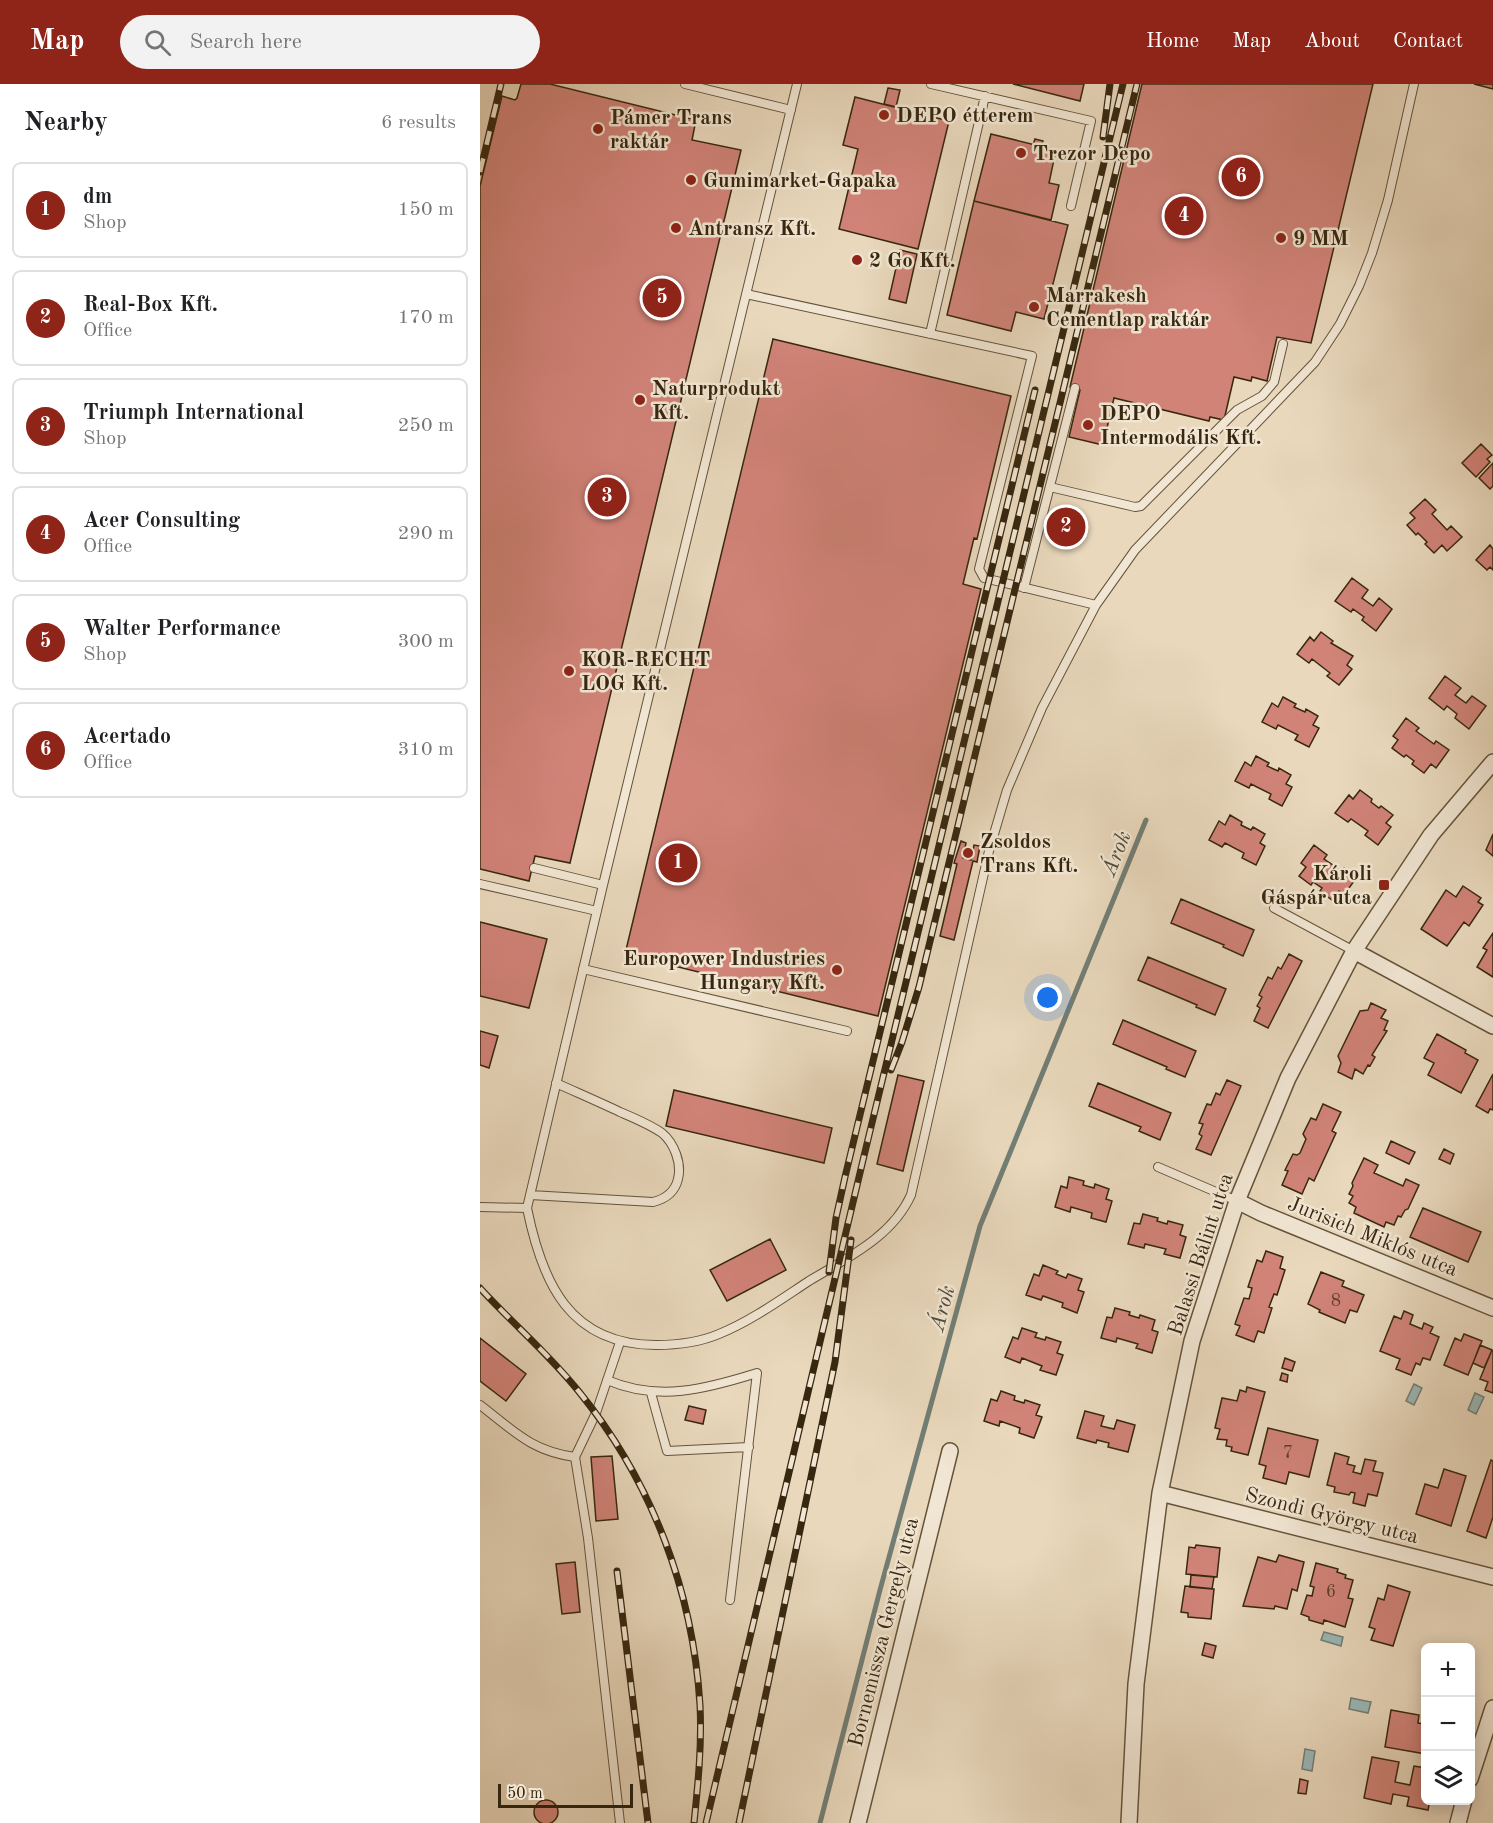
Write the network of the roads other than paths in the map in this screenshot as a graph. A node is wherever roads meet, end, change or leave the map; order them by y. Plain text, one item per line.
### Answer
1 (685, 84) edge
2 (797, 84) edge
3 (931, 84) edge
4 (1414, 84) edge
5 (985, 96) junction
6 (791, 110) junction
7 (1071, 206) dead end
8 (746, 294) junction
9 (930, 334) junction
10 (1283, 345) dead end
11 (1075, 388) dead end
12 (1050, 487) junction
13 (1024, 588) junction
14 (1096, 604) junction
15 (1493, 762) edge
16 (534, 868) dead end
17 (480, 884) edge
18 (603, 885) junction
19 (1274, 908) dead end
20 (597, 912) junction
21 (1354, 951) junction
22 (584, 969) junction
23 (1493, 1026) edge
24 (847, 1030) dead end
25 (556, 1083) junction
26 (1158, 1167) dead end
27 (530, 1196) junction
28 (1238, 1201) junction
29 (480, 1207) edge
30 (527, 1208) junction
31 (1493, 1308) edge
32 (620, 1342) junction
33 (607, 1380) junction
34 (651, 1393) junction
35 (480, 1405) edge
36 (749, 1447) junction
37 (950, 1451) dead end
38 (575, 1457) junction
39 (1160, 1493) junction
40 (1493, 1577) edge
41 (730, 1600) dead end
42 (1493, 1708) edge
43 (1475, 1764) edge
44 (1463, 1805) edge
45 (620, 1822) edge
46 (858, 1823) edge
47 (1129, 1823) edge
48 (1458, 1823) edge

1 - 6 lane
2 - 6 lane
3 - 5 lane
4 - 14 lane
5 - 7 lane
5 - 9 lane
6 - 8 lane
8 - 9 lane
8 - 18 lane
9 - 13 lane
10 - 12 lane
11 - 12 lane
12 - 13 lane
13 - 14 lane
14 - 32 lane
15 - 21 street, Balassi Bálint utca
16 - 18 lane
17 - 20 lane
18 - 20 lane
19 - 21 lane
20 - 22 lane
21 - 23 street
21 - 28 street, Balassi Bálint utca
22 - 24 lane
22 - 25 lane
25 - 27 lane
25 - 27 lane
26 - 28 lane
27 - 30 lane
28 - 31 street, Jurisich Miklós utca
28 - 39 street, Balassi Bálint utca
29 - 30 lane
30 - 32 lane
32 - 33 lane
33 - 34 lane
33 - 38 lane
34 - 36 lane
34 - 36 lane
35 - 38 lane
36 - 41 lane
37 - 46 street, Bornemissza Gergely utca
38 - 45 lane
39 - 40 street, Szondi György utca
39 - 47 street, Balassi Bálint utca
42 - 43 street
44 - 48 street

